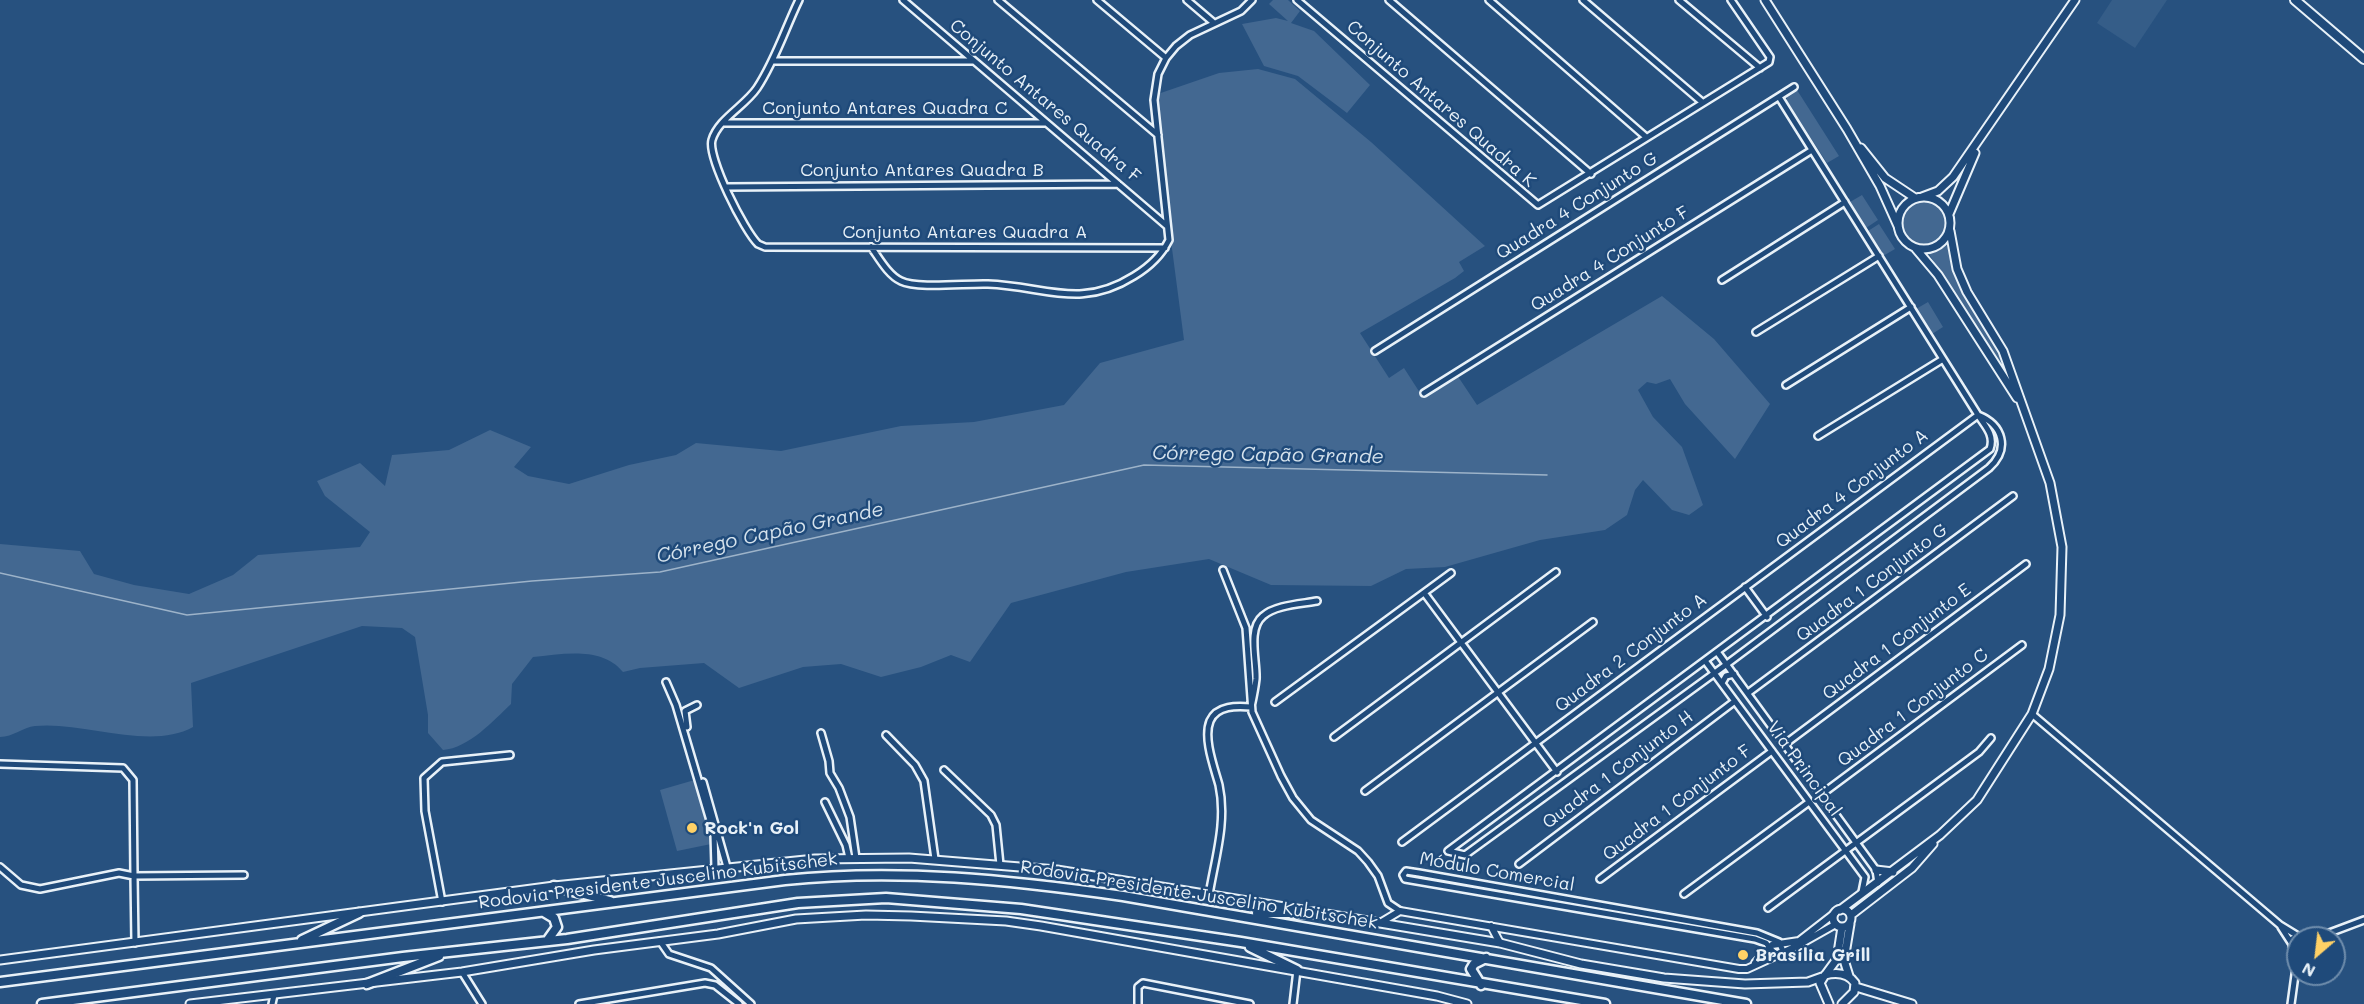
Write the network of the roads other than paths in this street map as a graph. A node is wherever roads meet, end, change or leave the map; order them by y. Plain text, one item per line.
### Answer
1 (799, 0) edge
2 (903, 0) edge
3 (998, 0) edge
4 (1097, 0) edge
5 (1187, 0) edge
6 (1252, 0) edge
7 (1297, 0) edge
8 (1389, 0) edge
9 (1489, 0) edge
10 (1583, 0) edge
11 (1679, 0) edge
12 (1731, 0) edge
13 (1765, 0) edge
14 (2075, 0) edge
15 (2295, 0) edge
16 (1214, 23) junction
17 (1166, 58) junction
18 (2364, 58) edge
19 (772, 61) junction
20 (974, 61) junction
21 (1760, 68) junction
22 (1794, 87) dead end
23 (1779, 97) junction
24 (1702, 102) junction
25 (723, 123) junction
26 (1046, 123) junction
27 (1847, 129) junction
28 (1158, 135) junction
29 (1984, 135) junction
30 (1646, 137) junction
31 (1812, 150) junction
32 (1591, 174) junction
33 (1118, 184) junction
34 (727, 187) junction
35 (1918, 198) junction
36 (1845, 202) junction
37 (1949, 214) junction
38 (1167, 226) junction
39 (1898, 226) junction
40 (1950, 231) junction
41 (871, 247) junction
42 (1165, 248) junction
43 (1916, 249) junction
44 (1879, 256) junction
45 (1722, 280) dead end
46 (1911, 307) junction
47 (1756, 332) dead end
48 (1375, 351) dead end
49 (1943, 359) junction
50 (1786, 385) dead end
51 (1424, 393) dead end
52 (2024, 410) junction
53 (1978, 415) junction
54 (1818, 436) dead end
55 (1939, 489) junction
56 (2013, 496) dead end
57 (1947, 500) junction
58 (2026, 564) dead end
59 (1223, 570) dead end
60 (1556, 572) dead end
61 (1451, 573) dead end
62 (1745, 587) junction
63 (1425, 594) junction
64 (1317, 601) dead end
65 (1779, 607) junction
66 (1767, 617) junction
67 (1788, 619) junction
68 (1593, 622) dead end
69 (1461, 643) junction
70 (2022, 645) dead end
71 (1718, 653) junction
72 (1706, 662) junction
73 (1727, 664) junction
74 (1715, 673) junction
75 (1734, 674) junction
76 (666, 682) dead end
77 (1722, 683) junction
78 (1748, 693) junction
79 (1499, 694) junction
80 (1736, 701) junction
81 (1275, 702) dead end
82 (697, 705) dead end
83 (1251, 707) junction
84 (1643, 709) junction
85 (2032, 714) junction
86 (1651, 720) junction
87 (1776, 732) junction
88 (821, 733) dead end
89 (886, 735) dead end
90 (1334, 736) dead end
91 (1991, 738) dead end
92 (1765, 741) junction
93 (1536, 743) junction
94 (1785, 744) junction
95 (1772, 751) junction
96 (510, 755) dead end
97 (0, 764) edge
98 (944, 771) dead end
99 (1557, 772) junction
100 (1805, 772) junction
101 (1794, 781) junction
102 (1541, 784) junction
103 (1365, 791) dead end
104 (1822, 794) junction
105 (1549, 796) junction
106 (1809, 801) junction
107 (825, 802) dead end
108 (1940, 835) junction
109 (1402, 842) dead end
110 (1858, 844) junction
111 (1846, 852) junction
112 (853, 858) junction
113 (934, 859) junction
114 (1000, 864) junction
115 (1519, 864) dead end
116 (0, 867) edge
117 (727, 867) junction
118 (715, 868) junction
119 (1876, 870) junction
120 (1893, 872) junction
121 (1419, 873) junction
122 (244, 875) dead end
123 (134, 876) junction
124 (1600, 879) dead end
125 (1418, 881) junction
126 (1878, 883) junction
127 (554, 886) junction
128 (1493, 886) junction
129 (1491, 894) junction
130 (1683, 894) dead end
131 (1877, 894) junction
132 (1209, 895) junction
133 (1860, 896) junction
134 (1561, 898) junction
135 (442, 902) junction
136 (617, 903) junction
137 (1560, 905) junction
138 (1768, 908) dead end
139 (1400, 911) junction
140 (1837, 911) junction
141 (544, 912) junction
142 (359, 913) junction
143 (1316, 913) junction
144 (1237, 914) junction
145 (1851, 915) junction
146 (1653, 918) junction
147 (2364, 920) edge
148 (1380, 924) junction
149 (1850, 924) junction
150 (1839, 925) junction
151 (2280, 925) junction
152 (1491, 926) junction
153 (2346, 927) edge
154 (2286, 928) edge
155 (2286, 934) edge
156 (1756, 936) junction
157 (547, 941) junction
158 (660, 941) junction
159 (135, 942) junction
160 (1241, 942) junction
161 (1779, 942) junction
162 (296, 943) junction
163 (1500, 943) junction
164 (1770, 947) junction
165 (452, 951) junction
166 (1783, 951) junction
167 (1776, 955) junction
168 (1486, 958) junction
169 (0, 960) edge
170 (1753, 966) junction
171 (1297, 970) junction
172 (462, 972) junction
173 (1824, 976) junction
174 (1849, 976) junction
175 (0, 982) edge
176 (367, 984) junction
177 (1481, 985) junction
178 (2293, 986) edge
179 (1856, 987) junction
180 (274, 994) junction
181 (266, 995) junction
182 (1437, 996) junction
183 (1218, 997) junction
184 (241, 1001) edge
185 (1586, 1002) edge
186 (42, 1004) edge
187 (190, 1004) edge
188 (261, 1004) edge
189 (272, 1004) edge
190 (482, 1004) edge
191 (579, 1004) edge
192 (739, 1004) edge
193 (751, 1004) edge
194 (1137, 1004) edge
195 (1216, 1004) edge
196 (1250, 1004) edge
197 (1293, 1004) edge
198 (1436, 1004) edge
199 (1467, 1004) edge
200 (1605, 1004) edge
201 (1746, 1004) edge
202 (1829, 1004) edge
203 (1842, 1004) edge
204 (1912, 1004) edge
205 (2291, 1004) edge

1 - 19 street
2 - 20 street, Conjunto Antares Quadra F
3 - 28 street
4 - 17 street
5 - 16 street
6 - 16 street
7 - 32 street, Conjunto Antares Quadra K
8 - 32 street
9 - 30 street
10 - 24 street
11 - 21 street
12 - 21 street
13 - 27 main road
14 - 29 main road
15 - 18 main road
16 - 17 street
17 - 28 street
19 - 20 street
19 - 25 street
20 - 26 street, Conjunto Antares Quadra F
21 - 24 street
22 - 23 street, Quadra 4 Conjunto G
23 - 31 street
23 - 48 street, Quadra 4 Conjunto G
24 - 30 street
25 - 26 street, Conjunto Antares Quadra C
25 - 34 street
26 - 33 street, Conjunto Antares Quadra F
27 - 35 main road
27 - 39 main road
28 - 38 street
29 - 35 main road
29 - 37 main road
30 - 32 street
31 - 36 street
31 - 51 street, Quadra 4 Conjunto F
33 - 34 street, Conjunto Antares Quadra B
33 - 38 street, Conjunto Antares Quadra F
34 - 41 street, Conjunto Antares Quadra A
35 - 37 main road
35 - 39 main road
36 - 44 street
36 - 45 street
37 - 40 main road
38 - 42 street
39 - 43 main road
40 - 43 main road
40 - 52 main road
41 - 42 street, Conjunto Antares Quadra A
41 - 42 street
43 - 52 main road
44 - 46 street
44 - 47 street
46 - 49 street
46 - 50 street
49 - 53 street
49 - 54 street
52 - 85 main road
53 - 55 street
53 - 57 street
53 - 62 street, Quadra 4 Conjunto A
55 - 57 street
55 - 65 street
56 - 78 street, Quadra 1 Conjunto G
57 - 67 street
58 - 94 street, Quadra 1 Conjunto E
59 - 83 street
60 - 69 street
61 - 63 street
62 - 66 street
62 - 93 street, Quadra 2 Conjunto A
63 - 69 street
63 - 81 street
64 - 83 street
65 - 66 street
65 - 67 street
66 - 71 street
67 - 73 street
68 - 79 street
69 - 79 street
69 - 90 street
70 - 104 street, Quadra 1 Conjunto C
71 - 72 street
71 - 73 street, Via Principal
72 - 74 street, Via Principal
72 - 84 street
73 - 74 street
73 - 75 street, Via Principal
74 - 77 street, Via Principal
74 - 86 street
75 - 77 street
75 - 78 street, Via Principal
76 - 118 street
77 - 80 street, Via Principal
78 - 87 street, Via Principal
79 - 93 street
79 - 103 street
80 - 92 street, Via Principal
80 - 115 street, Quadra 1 Conjunto H
82 - 117 street
83 - 132 street
83 - 139 street
84 - 86 street
84 - 99 street
85 - 108 main road
85 - 151 street
86 - 105 street
87 - 92 street
87 - 94 street, Via Principal
88 - 112 street
89 - 113 street
91 - 110 street
92 - 95 street, Via Principal
93 - 99 street
93 - 109 street, Quadra 2 Conjunto A
94 - 100 street, Via Principal
95 - 101 street, Via Principal
95 - 124 street, Quadra 1 Conjunto F
96 - 135 street
97 - 123 street
98 - 114 street
99 - 102 street
100 - 101 street
100 - 104 street, Via Principal
101 - 106 street, Via Principal
102 - 105 street
102 - 105 street
104 - 110 street, Via Principal
106 - 111 street, Via Principal
106 - 130 street
107 - 112 street
108 - 120 main road
108 - 131 main road
110 - 111 street
110 - 119 street, Via Principal
111 - 133 street, Via Principal
111 - 138 street
112 - 113 main road
112 - 117 main road
113 - 114 main road
114 - 132 main road
116 - 123 street
117 - 118 main road
118 - 127 main road
119 - 120 main road
119 - 126 street, Via Principal
120 - 126 main road
121 - 125 street
121 - 125 street, Módulo Comercial
121 - 128 street, Módulo Comercial
122 - 123 street
123 - 159 street
125 - 129 street, Módulo Comercial
126 - 131 main road
126 - 133 main road
127 - 135 main road
127 - 136 highway
128 - 129 street
128 - 134 street, Módulo Comercial
129 - 137 street, Módulo Comercial
131 - 145 main road
132 - 143 main road
133 - 140 main road
134 - 137 street
134 - 146 street, Módulo Comercial
135 - 142 main road
136 - 141 highway, Rodovia Presidente Juscelino Kubitschek
136 - 144 highway, Rodovia Presidente Juscelino Kubitschek
137 - 146 street, Módulo Comercial
139 - 148 street
139 - 152 street
140 - 145 main road
140 - 150 main road
140 - 161 street
141 - 157 highway
141 - 162 highway, Rodovia Presidente Juscelino Kubitschek
142 - 159 main road
142 - 162 highway
143 - 144 highway
143 - 148 main road
144 - 168 highway, Rodovia Presidente Juscelino Kubitschek
145 - 149 main road
146 - 156 street, Módulo Comercial
147 - 153 street
148 - 163 main road
149 - 150 main road
149 - 174 main road
150 - 166 street
150 - 173 main road
151 - 154 street
151 - 155 street
152 - 163 street
152 - 170 street
156 - 161 street, Módulo Comercial
156 - 164 street, Módulo Comercial
157 - 160 highway
157 - 165 highway
158 - 171 main road
158 - 172 main road
158 - 193 street
159 - 169 main road
160 - 171 highway
160 - 177 highway
161 - 164 street
161 - 166 street
162 - 175 highway, Rodovia Presidente Juscelino Kubitschek
163 - 173 main road
164 - 167 street, Módulo Comercial
164 - 170 street
165 - 176 highway
165 - 186 highway
166 - 167 street
167 - 170 street
168 - 177 highway
168 - 201 highway, Rodovia Presidente Juscelino Kubitschek
171 - 182 main road
171 - 197 street
172 - 176 main road
172 - 190 street
173 - 174 main road
173 - 202 main road
174 - 179 main road
176 - 180 main road
177 - 185 highway
178 - 205 street
179 - 203 main road
179 - 204 main road
180 - 181 main road
180 - 189 street
181 - 184 main road
181 - 188 street
182 - 198 street
182 - 199 main road
183 - 194 street
183 - 195 street
183 - 196 street
184 - 187 main road
185 - 200 highway
191 - 192 street

